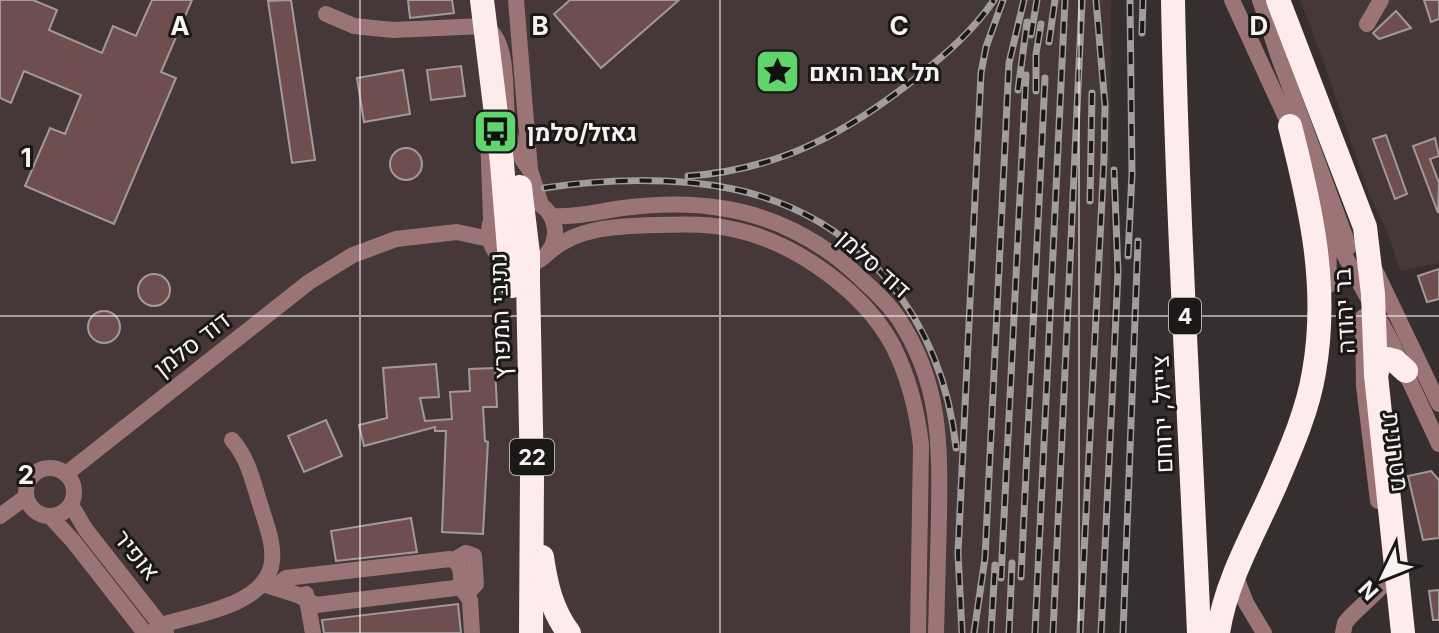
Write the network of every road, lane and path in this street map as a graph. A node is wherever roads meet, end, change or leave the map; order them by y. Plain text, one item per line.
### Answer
1 (482, 0) edge
2 (496, 0) edge
3 (516, 0) edge
4 (1173, 0) edge
5 (1232, 0) edge
6 (1260, 0) edge
7 (1278, 0) edge
8 (1381, 0) edge
9 (326, 14) dead end
10 (1367, 24) dead end
11 (484, 26) junction
12 (1273, 35) junction
13 (1290, 126) junction
14 (1319, 164) junction
15 (530, 170) junction
16 (546, 210) junction
17 (491, 218) junction
18 (1327, 223) junction
19 (1365, 227) junction
20 (489, 239) junction
21 (547, 254) junction
22 (520, 283) junction
23 (1369, 287) junction
24 (1406, 371) junction
25 (1376, 375) junction
26 (1439, 390) edge
27 (1308, 397) junction
28 (1439, 404) edge
29 (1439, 426) edge
30 (232, 440) dead end
31 (1439, 444) edge
32 (1386, 462) junction
33 (66, 474) junction
34 (532, 477) junction
35 (26, 497) junction
36 (71, 505) junction
37 (0, 516) edge
38 (50, 516) junction
39 (1246, 550) junction
40 (303, 576) junction
41 (1392, 577) junction
42 (1238, 582) junction
43 (270, 586) junction
44 (464, 590) junction
45 (307, 600) junction
46 (551, 600) junction
47 (160, 630) edge
48 (145, 633) edge
49 (313, 633) edge
50 (472, 633) edge
51 (517, 633) edge
52 (531, 633) edge
53 (569, 633) edge
54 (577, 633) edge
55 (918, 633) edge
56 (936, 633) edge
57 (1199, 633) edge
58 (1218, 633) edge
59 (1224, 633) edge
60 (1264, 633) edge
61 (1343, 633) edge
62 (1394, 633) edge
63 (1403, 633) edge
64 (1415, 633) edge

1 - 11 street
1 - 22 highway, נתיבי המפרץ / 22, bridge
2 - 22 highway, נתיבי המפרץ / 22, bridge
3 - 15 street
4 - 57 highway, צייזל, ירוחם / 4
5 - 13 street
6 - 12 street, מטרונית
7 - 19 highway, בר יהודה
8 - 10 street
9 - 11 street
11 - 15 street
11 - 17 street
12 - 14 street, מטרונית
12 - 23 street, מטרונית
13 - 18 street
13 - 27 highway
14 - 18 street, מטרונית
14 - 23 street, מטרונית
15 - 16 street
16 - 17 street
16 - 21 street
16 - 56 street, דוד סלמן
17 - 20 street
18 - 23 street
18 - 27 street, מטרונית
19 - 23 highway, בר יהודה
19 - 26 street
20 - 21 street
20 - 33 street, דוד סלמן
21 - 55 street, דוד סלמן
22 - 34 highway, נתיבי המפרץ / 22
22 - 51 highway, נתיבי המפרץ / 22
23 - 24 street
23 - 25 highway, בר יהודה
23 - 28 street, מטרונית
23 - 29 street, מטרונית
23 - 41 street, מטרונית
24 - 25 highway
24 - 31 street
25 - 32 highway, בר יהודה
27 - 39 highway
30 - 43 street
32 - 41 highway, בר יהודה
32 - 64 street
33 - 35 street
33 - 36 street
34 - 46 highway
34 - 52 highway, נתיבי המפרץ / 22
35 - 37 street
35 - 38 street
36 - 38 street
36 - 47 street, אופיר
38 - 48 street, אופיר
39 - 42 street
39 - 58 highway
40 - 43 street
40 - 44 street
40 - 45 street
41 - 61 street
41 - 62 street, מטרונית
41 - 63 highway, בר יהודה
42 - 59 street
42 - 60 street
43 - 45 street
43 - 47 street
44 - 45 street
44 - 50 street
45 - 49 street
46 - 53 highway
46 - 54 highway

